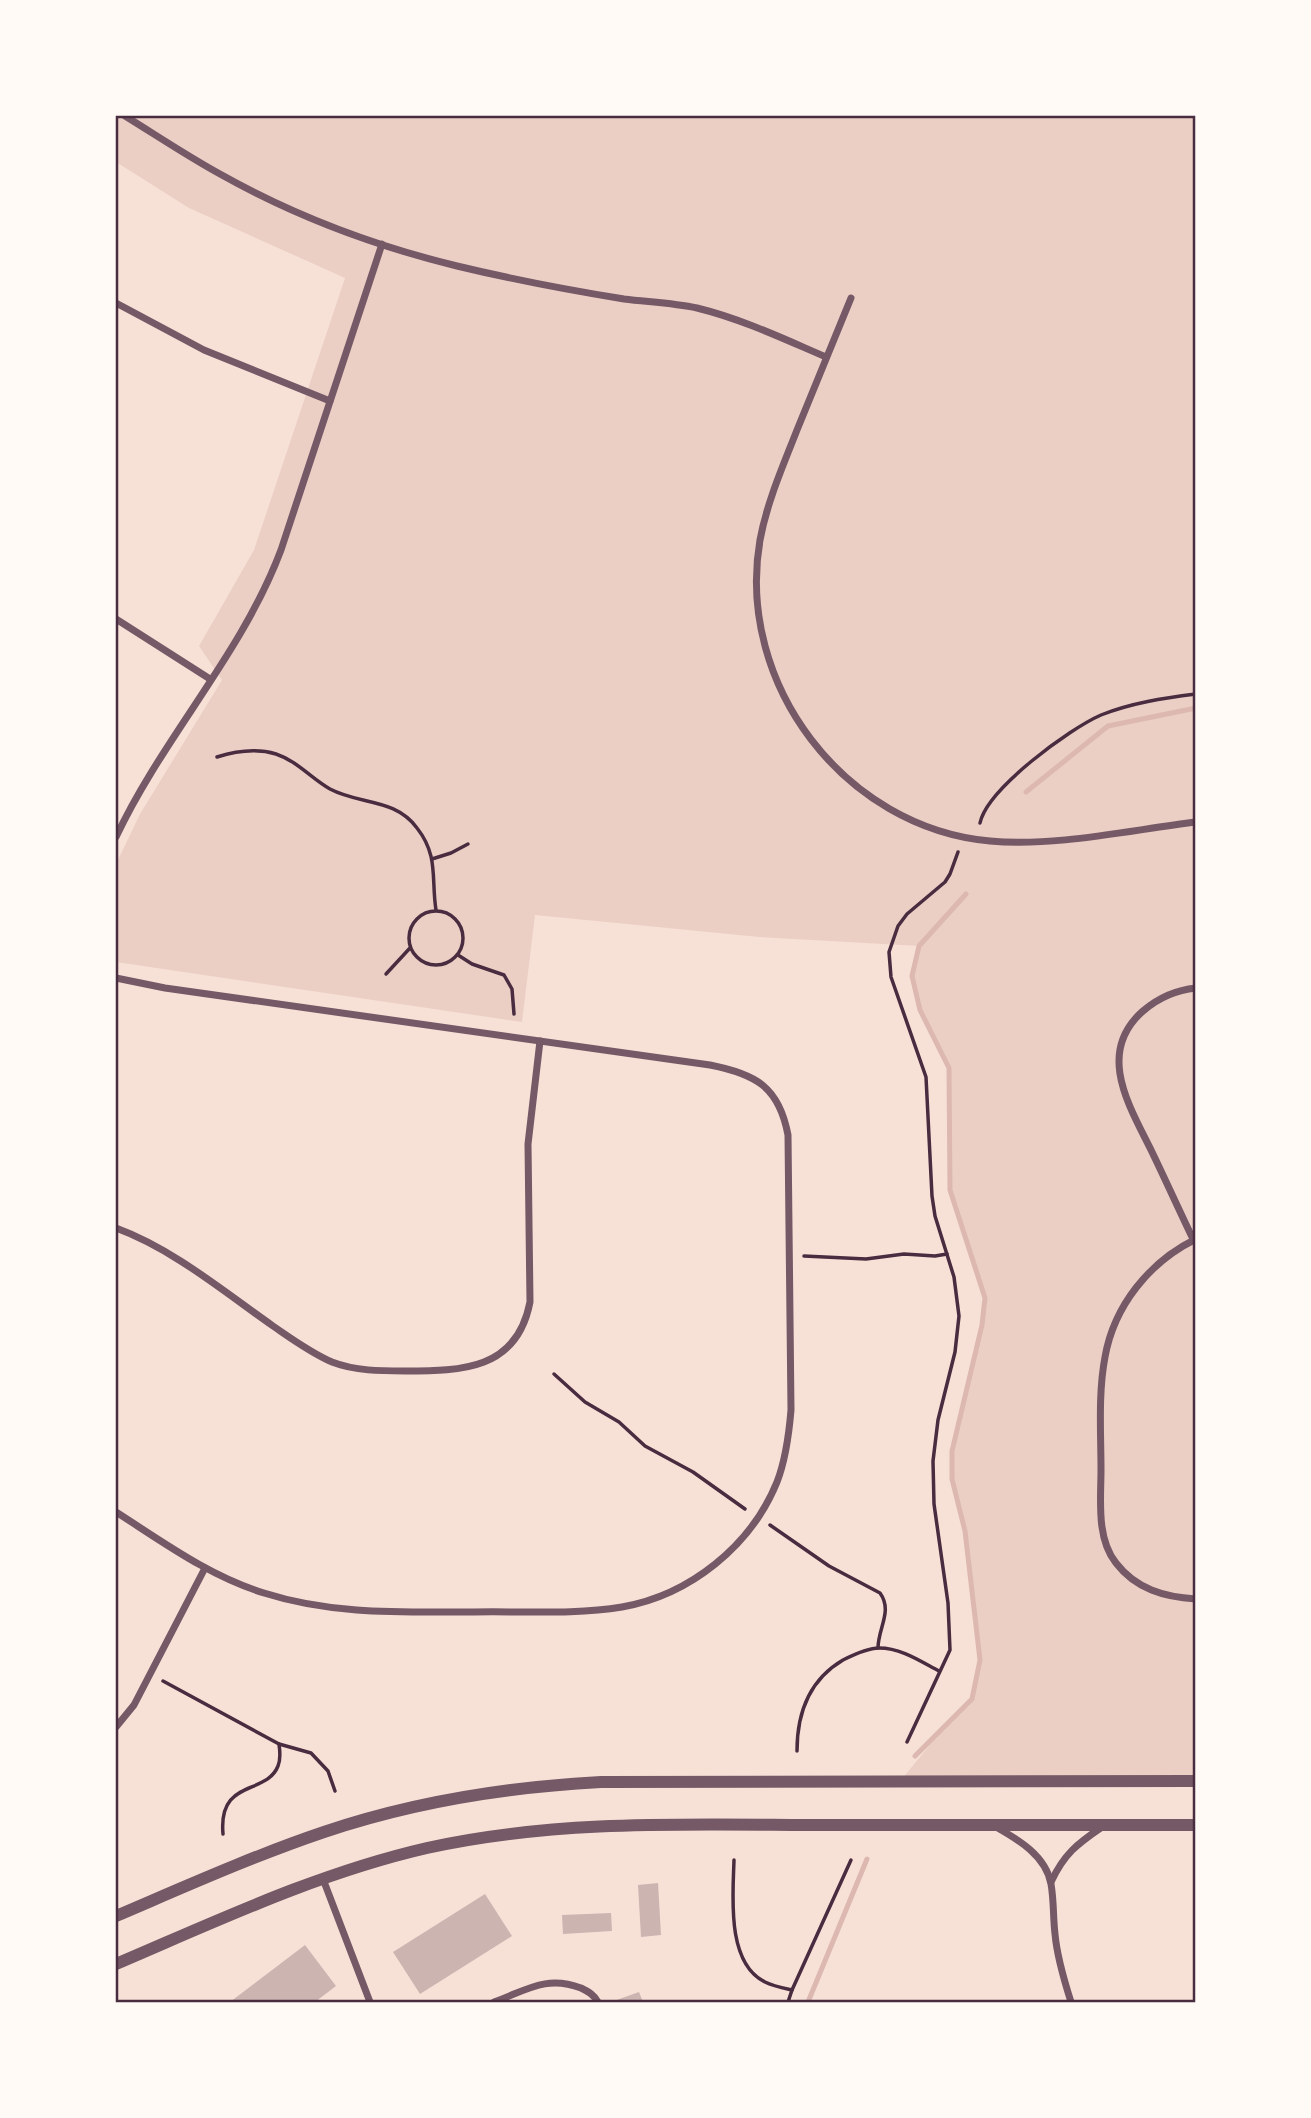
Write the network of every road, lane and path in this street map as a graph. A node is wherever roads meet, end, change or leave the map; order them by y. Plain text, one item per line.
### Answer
1 (125, 116) edge
2 (382, 244) junction
3 (851, 298) dead end
4 (116, 303) edge
5 (827, 357) junction
6 (330, 401) junction
7 (116, 620) edge
8 (211, 679) junction
9 (1195, 694) edge
10 (217, 757) dead end
11 (1195, 822) edge
12 (980, 823) dead end
13 (116, 837) edge
14 (468, 844) dead end
15 (958, 852) dead end
16 (432, 859) junction
17 (436, 910) junction
18 (410, 948) junction
19 (458, 955) junction
20 (386, 974) dead end
21 (116, 978) edge
22 (1195, 988) edge
23 (514, 1014) dead end
24 (540, 1041) junction
25 (116, 1228) edge
26 (1194, 1239) edge
27 (947, 1254) junction
28 (804, 1256) dead end
29 (554, 1374) dead end
30 (745, 1508) dead end
31 (116, 1511) edge
32 (770, 1525) dead end
33 (205, 1568) junction
34 (1195, 1600) edge
35 (878, 1648) junction
36 (939, 1671) junction
37 (163, 1681) dead end
38 (116, 1727) edge
39 (907, 1742) dead end
40 (279, 1744) junction
41 (797, 1751) dead end
42 (1195, 1781) edge
43 (335, 1791) dead end
44 (991, 1824) junction
45 (1104, 1825) junction
46 (1195, 1825) edge
47 (223, 1834) dead end
48 (734, 1860) dead end
49 (851, 1860) dead end
50 (322, 1878) junction
51 (1051, 1882) junction
52 (116, 1916) edge
53 (116, 1964) edge
54 (792, 1990) junction
55 (370, 2003) edge
56 (494, 2003) edge
57 (598, 2003) edge
58 (788, 2003) edge
59 (1071, 2003) edge

1 - 2 street
2 - 5 street
2 - 6 street
3 - 5 street
4 - 6 street
5 - 11 street
6 - 8 street
7 - 8 street
8 - 13 street
9 - 12 path
10 - 16 path
14 - 16 path
15 - 27 path
16 - 17 path
17 - 18 path
17 - 19 path
18 - 19 path
18 - 20 path
19 - 23 path
21 - 24 street
22 - 26 street
24 - 25 street
24 - 33 street
26 - 34 street
27 - 28 path
27 - 36 path
29 - 30 path
31 - 33 street
32 - 35 path
33 - 38 street
35 - 36 path
35 - 41 path
36 - 39 path
37 - 40 path
40 - 43 path
40 - 47 path
42 - 52 street
44 - 45 street
44 - 50 street
44 - 51 street
45 - 46 street
45 - 51 street
48 - 54 path
49 - 54 path
50 - 53 street
50 - 55 street
51 - 59 street
54 - 58 path
56 - 57 street

